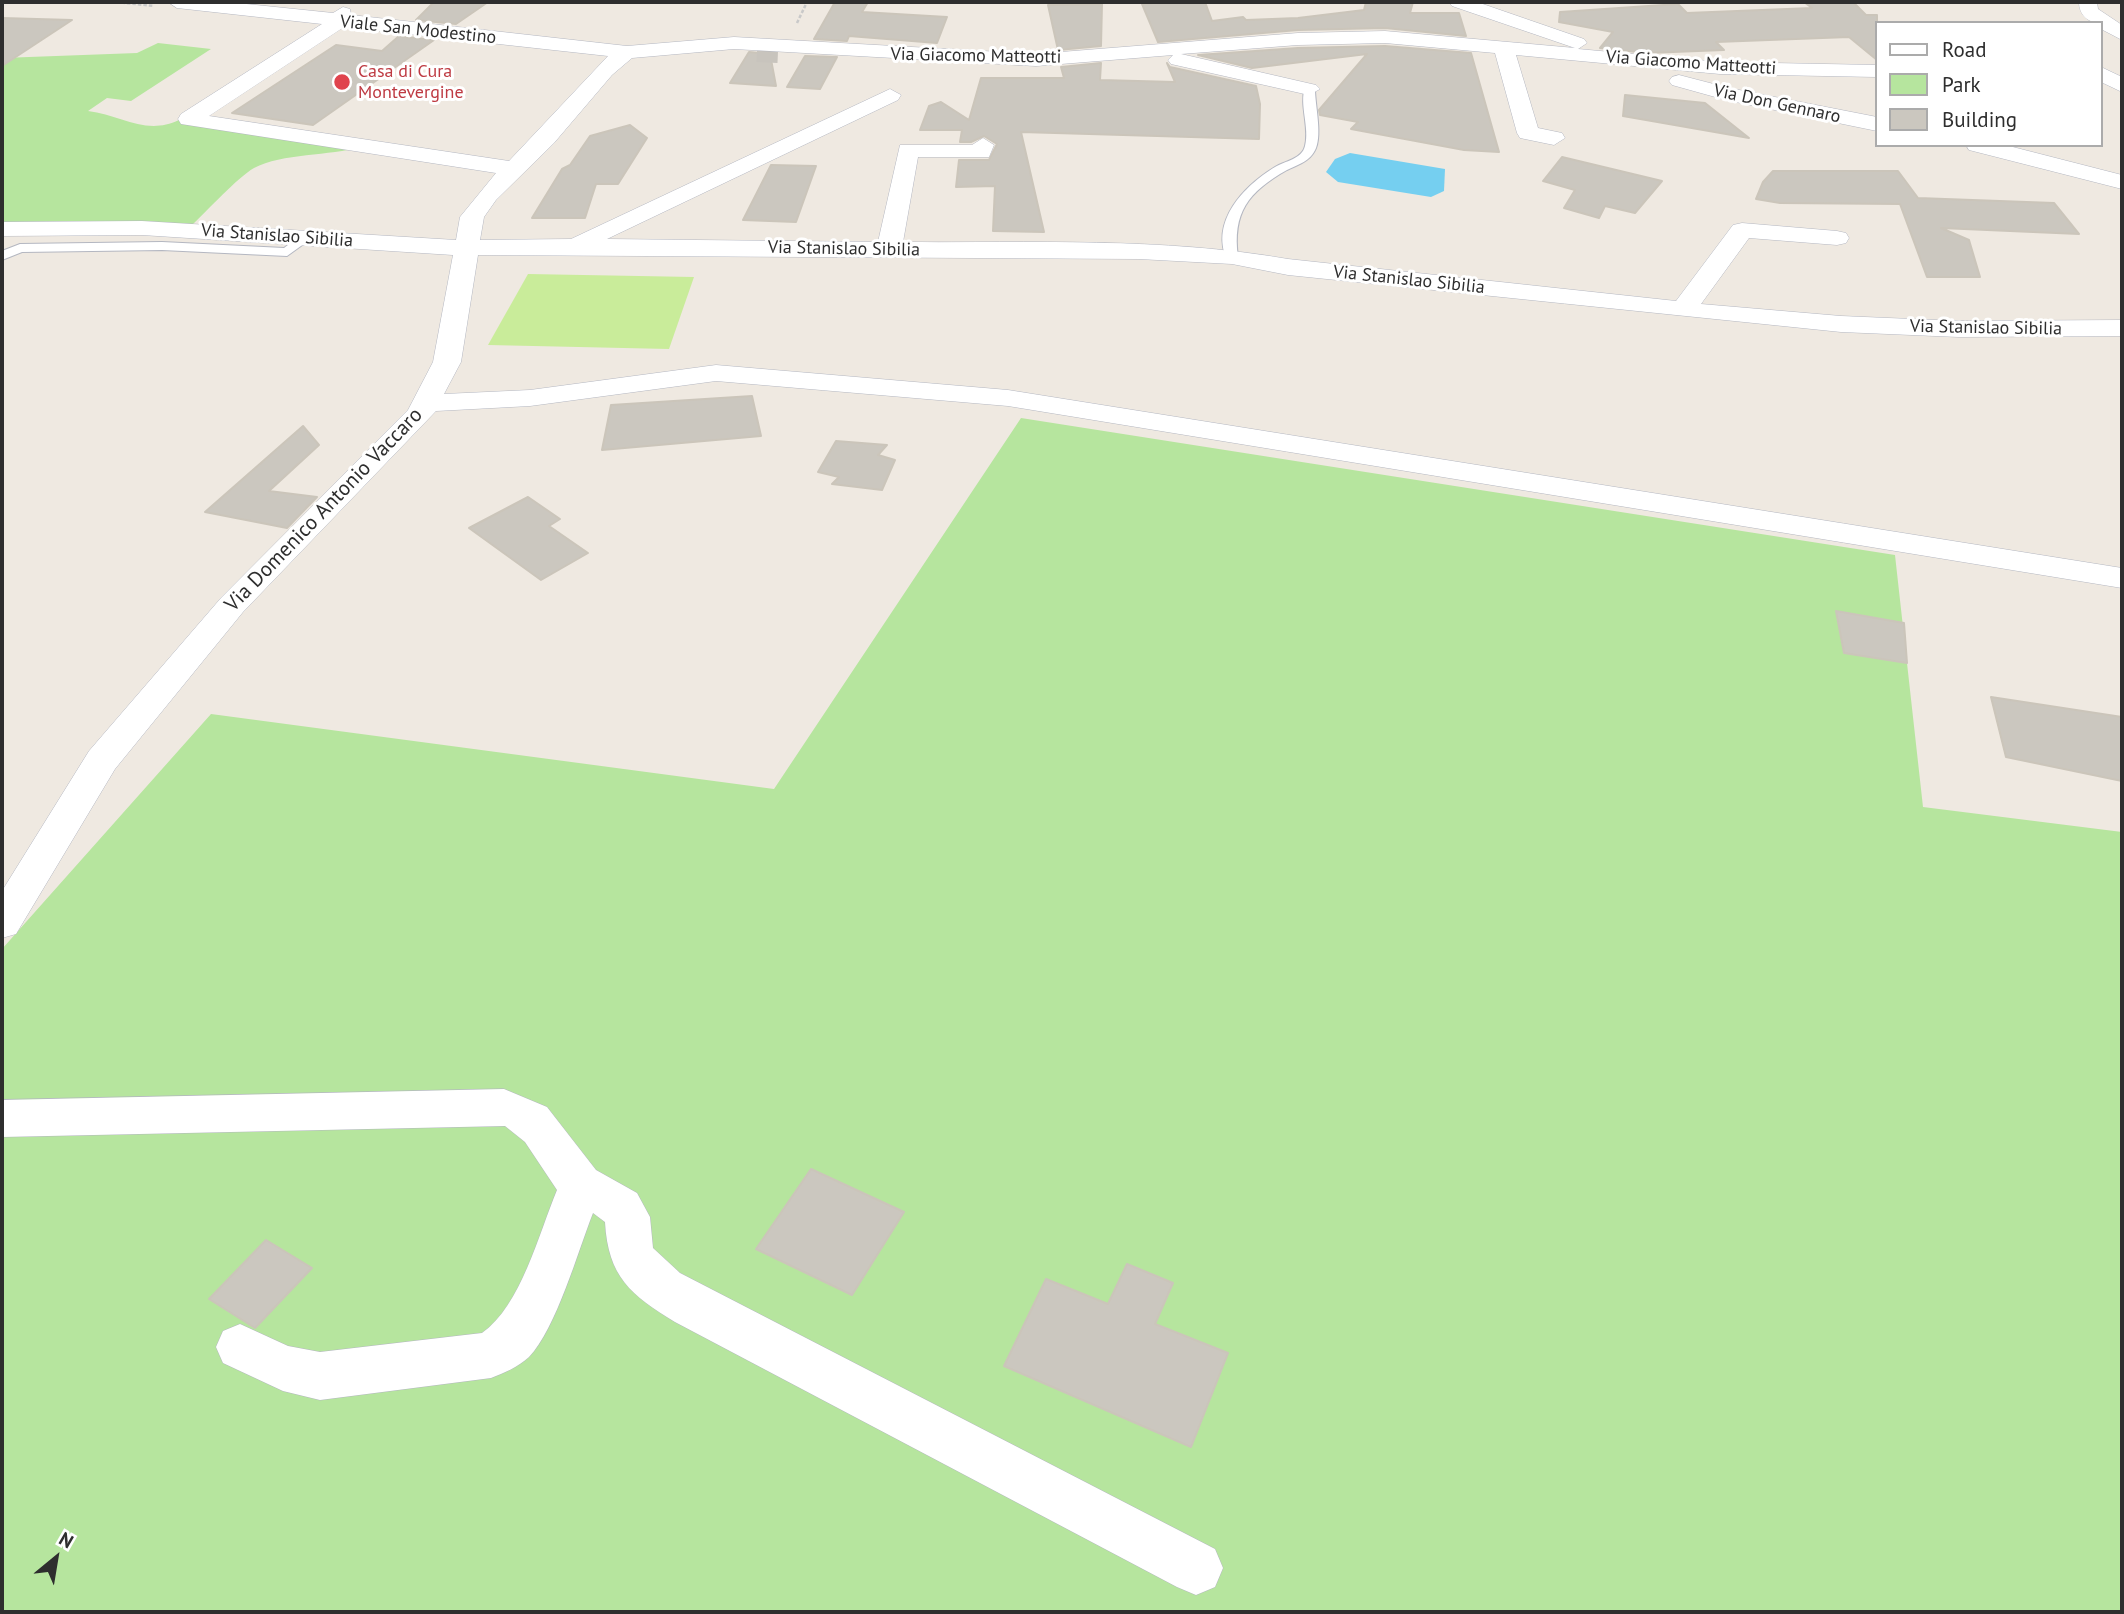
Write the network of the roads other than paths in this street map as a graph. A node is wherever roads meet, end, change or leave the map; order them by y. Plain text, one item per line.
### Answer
1 (177, 2) edge
2 (349, 2) edge
3 (1459, 2) edge
4 (1508, 2) edge
5 (2088, 2) edge
6 (1487, 9) junction
7 (338, 22) junction
8 (1537, 28) junction
9 (2122, 34) edge
10 (1412, 38) junction
11 (1566, 47) junction
12 (660, 48) junction
13 (1504, 49) junction
14 (847, 51) junction
15 (627, 52) junction
16 (1146, 53) junction
17 (2122, 59) edge
18 (1634, 61) junction
19 (2103, 61) edge
20 (1876, 71) edge
21 (2103, 75) edge
22 (2122, 86) edge
23 (1309, 89) joint
24 (890, 94) dead end
25 (1876, 124) edge
26 (1554, 138) dead end
27 (983, 145) dead end
28 (1985, 147) edge
29 (514, 169) junction
30 (2122, 182) edge
31 (2, 229) edge
32 (306, 238) junction
33 (1837, 238) dead end
34 (574, 246) junction
35 (465, 248) junction
36 (889, 250) junction
37 (2, 256) edge
38 (1232, 257) junction
39 (1683, 310) junction
40 (2122, 328) edge
41 (427, 403) junction
42 (2122, 578) edge
43 (2, 923) edge
44 (2, 1119) edge
45 (581, 1185) junction
46 (240, 1347) dead end
47 (1196, 1568) dead end

1 - 7 street, Viale San Modestino
2 - 7 street
3 - 6 street
4 - 6 street
5 - 9 street
6 - 8 street
7 - 15 street, Viale San Modestino
7 - 29 street
8 - 10 street
8 - 11 street
10 - 13 street, Via Giacomo Matteotti
10 - 16 street, Via Giacomo Matteotti
11 - 13 street, Via Giacomo Matteotti
11 - 18 street, Via Giacomo Matteotti
12 - 14 street, Via Giacomo Matteotti
12 - 14 street, Via Giacomo Matteotti
12 - 15 street, Viale San Modestino
13 - 26 street
14 - 16 street, Via Giacomo Matteotti
15 - 29 street, Via Domenico Antonio Vaccaro
16 - 23 street, Via Giacomo Matteotti
17 - 19 street
18 - 20 street, Via Giacomo Matteotti
18 - 25 street, Via Don Gennaro
21 - 22 street
23 - 38 lane
24 - 34 street
27 - 36 street
28 - 30 street
29 - 35 street, Via Domenico Antonio Vaccaro
31 - 32 street, Via Stanislao Sibilia
32 - 35 street, Via Stanislao Sibilia
32 - 37 lane
33 - 39 street
34 - 35 street, Via Stanislao Sibilia
34 - 36 street, Via Stanislao Sibilia
35 - 41 street, Via Domenico Antonio Vaccaro
36 - 38 street, Via Stanislao Sibilia
38 - 39 street, Via Stanislao Sibilia
39 - 40 street, Via Stanislao Sibilia
41 - 42 street
41 - 43 street, Via Domenico Antonio Vaccaro
44 - 45 street
45 - 46 street
45 - 47 street

